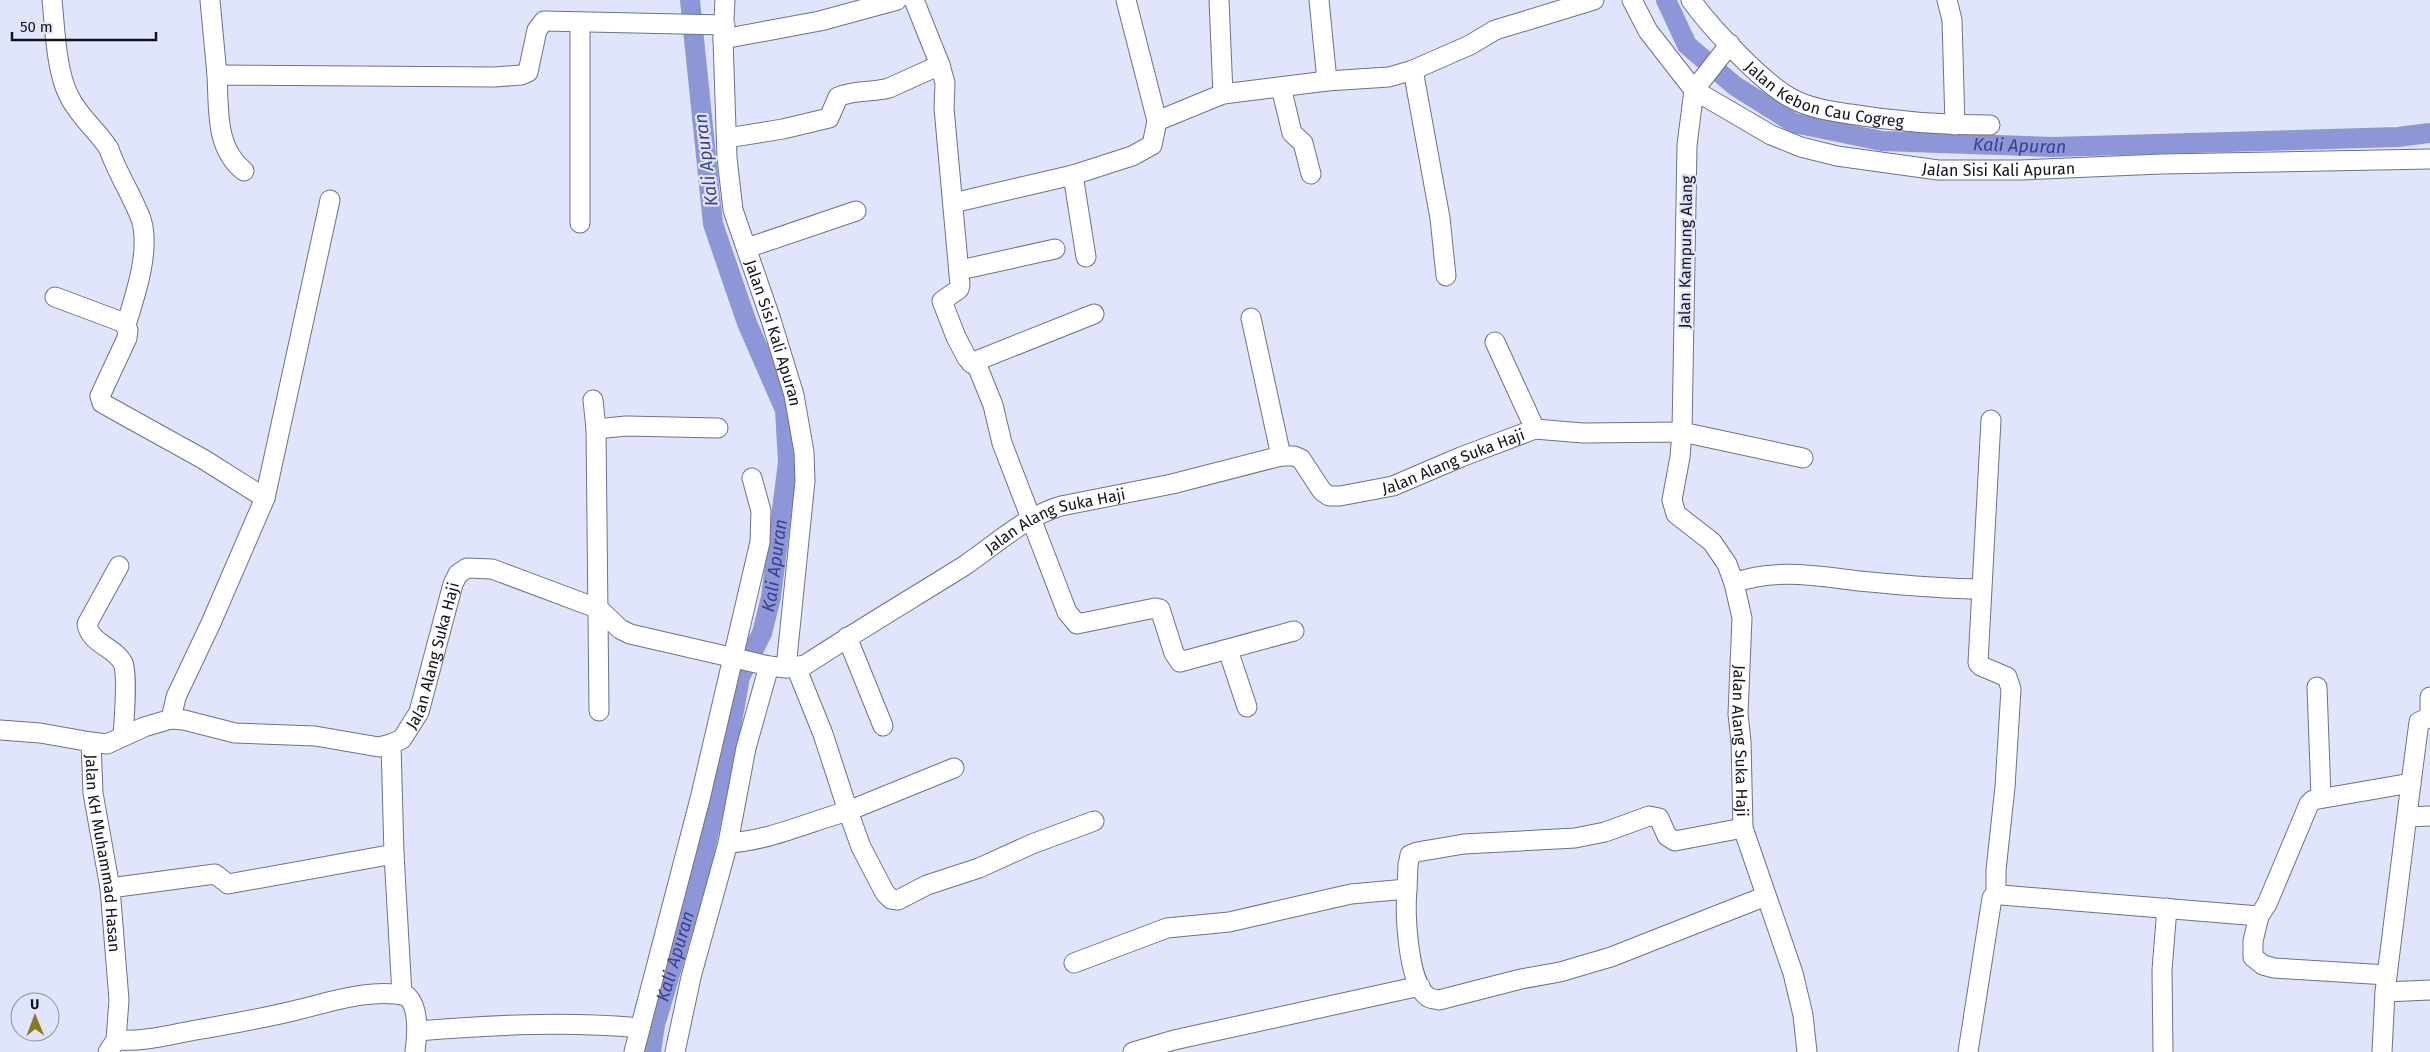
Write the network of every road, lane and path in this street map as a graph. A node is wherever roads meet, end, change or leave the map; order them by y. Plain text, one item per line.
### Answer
1 (52, 0) edge
2 (210, 0) edge
3 (724, 0) edge
4 (897, 0) edge
5 (914, 0) edge
6 (1126, 0) edge
7 (1219, 0) edge
8 (1319, 0) edge
9 (1594, 0) edge
10 (1632, 0) edge
11 (1691, 0) edge
12 (1947, 0) edge
13 (838, 8) edge
14 (580, 22) junction
15 (720, 30) junction
16 (1726, 50) junction
17 (940, 65) junction
18 (1413, 70) junction
19 (217, 76) junction
20 (1327, 81) junction
21 (1699, 83) junction
22 (1281, 87) junction
23 (1223, 94) junction
24 (1157, 120) junction
25 (1955, 125) junction
26 (1990, 125) dead end
27 (727, 138) junction
28 (2430, 159) edge
29 (244, 171) dead end
30 (1311, 174) dead end
31 (1073, 175) junction
32 (330, 200) dead end
33 (953, 203) junction
34 (856, 211) dead end
35 (580, 223) dead end
36 (747, 248) junction
37 (1055, 249) dead end
38 (1086, 258) dead end
39 (960, 270) junction
40 (1446, 276) dead end
41 (55, 297) dead end
42 (1094, 314) dead end
43 (1251, 318) dead end
44 (126, 325) junction
45 (1495, 342) dead end
46 (971, 363) junction
47 (593, 400) dead end
48 (1991, 420) dead end
49 (718, 428) dead end
50 (596, 429) junction
51 (1535, 430) junction
52 (1682, 432) junction
53 (1281, 456) junction
54 (1803, 458) dead end
55 (752, 478) dead end
56 (265, 498) junction
57 (1031, 519) junction
58 (119, 566) dead end
59 (1734, 583) junction
60 (1982, 589) junction
61 (599, 609) junction
62 (1294, 631) dead end
63 (847, 637) junction
64 (1228, 650) junction
65 (737, 658) junction
66 (778, 666) junction
67 (2317, 687) dead end
68 (2430, 697) edge
69 (1247, 707) dead end
70 (599, 710) dead end
71 (2430, 718) edge
72 (171, 719) junction
73 (883, 726) dead end
74 (0, 730) edge
75 (123, 736) junction
76 (91, 742) junction
77 (391, 744) junction
78 (954, 768) dead end
79 (2412, 783) junction
80 (2321, 797) junction
81 (848, 811) junction
82 (2430, 816) edge
83 (2408, 817) junction
84 (1094, 821) dead end
85 (1744, 828) junction
86 (728, 843) junction
87 (394, 854) junction
88 (110, 888) junction
89 (1408, 889) junction
90 (1996, 892) junction
91 (1766, 896) junction
92 (2167, 908) junction
93 (2259, 916) junction
94 (1074, 963) dead end
95 (2386, 983) junction
96 (1420, 986) junction
97 (2430, 990) edge
98 (402, 995) junction
99 (640, 1028) junction
100 (417, 1031) junction
101 (112, 1046) edge
102 (416, 1052) edge
103 (634, 1052) edge
104 (675, 1052) edge
105 (1133, 1052) edge
106 (1807, 1052) edge
107 (1968, 1052) edge
108 (2163, 1052) edge
109 (2382, 1052) edge

1 - 44 street
2 - 19 street
3 - 15 street, Jalan Sisi Kali Apuran
4 - 13 street
5 - 17 street
6 - 24 street
7 - 23 street
8 - 20 street
9 - 18 street
10 - 21 street, Jalan Sisi Kali Apuran
11 - 16 street, Jalan Kebon Cau Cogreg
12 - 25 street
13 - 15 street
14 - 15 street
14 - 19 street
14 - 35 street
15 - 27 street, Jalan Sisi Kali Apuran
16 - 21 street
16 - 25 street, Jalan Kebon Cau Cogreg
17 - 27 street
17 - 33 street
18 - 20 street
18 - 40 street
19 - 29 street
20 - 22 street
21 - 28 street, Jalan Sisi Kali Apuran
21 - 52 street, Jalan Kampung Alang
22 - 23 street
22 - 30 street
23 - 24 street
24 - 31 street
25 - 26 street, Jalan Kebon Cau Cogreg
27 - 36 street, Jalan Sisi Kali Apuran
31 - 33 street
31 - 38 street
32 - 56 street
33 - 39 street
34 - 36 street
36 - 66 street, Jalan Sisi Kali Apuran
37 - 39 street
39 - 46 street
41 - 44 street
42 - 46 street
43 - 53 street
44 - 56 street
45 - 51 street
46 - 57 street
47 - 50 street
48 - 60 street
49 - 50 street
50 - 61 street
51 - 52 street, Jalan Alang Suka Haji
51 - 53 street, Jalan Alang Suka Haji
52 - 54 street
52 - 59 street, Jalan Alang Suka Haji
53 - 57 street, Jalan Alang Suka Haji
55 - 65 street
56 - 72 street
57 - 63 street, Jalan Alang Suka Haji
57 - 64 street
58 - 75 street
59 - 60 street
59 - 85 street, Jalan Alang Suka Haji
60 - 90 street
61 - 65 street, Jalan Alang Suka Haji
61 - 70 street
61 - 77 street, Jalan Alang Suka Haji
62 - 64 street
63 - 66 street, Jalan Alang Suka Haji
63 - 73 street
64 - 69 street
65 - 66 street, Jalan Alang Suka Haji
65 - 99 street
66 - 81 street
66 - 86 street, Jalan Sisi Kali Apuran
67 - 80 street
68 - 71 street
71 - 79 street
72 - 75 street, Jalan Alang Suka Haji
72 - 77 street, Jalan Alang Suka Haji
74 - 76 street, Jalan KH Muhammad Hasan
75 - 76 street, Jalan Alang Suka Haji
76 - 88 street, Jalan KH Muhammad Hasan
77 - 87 street
78 - 81 street
79 - 80 street
79 - 83 street
80 - 93 street
81 - 84 street
81 - 86 street
82 - 83 street
83 - 95 street
85 - 89 street
85 - 91 street, Jalan Alang Suka Haji
86 - 104 street, Jalan Sisi Kali Apuran
87 - 88 street
87 - 98 street
88 - 101 street, Jalan KH Muhammad Hasan
89 - 94 street
89 - 96 street
90 - 92 street
90 - 107 street
91 - 96 street
91 - 106 street, Jalan Alang Suka Haji
92 - 93 street
92 - 108 street
93 - 95 street
95 - 97 street
95 - 109 street
96 - 105 street
98 - 100 street
98 - 101 street
99 - 100 street
99 - 103 street
100 - 102 street

